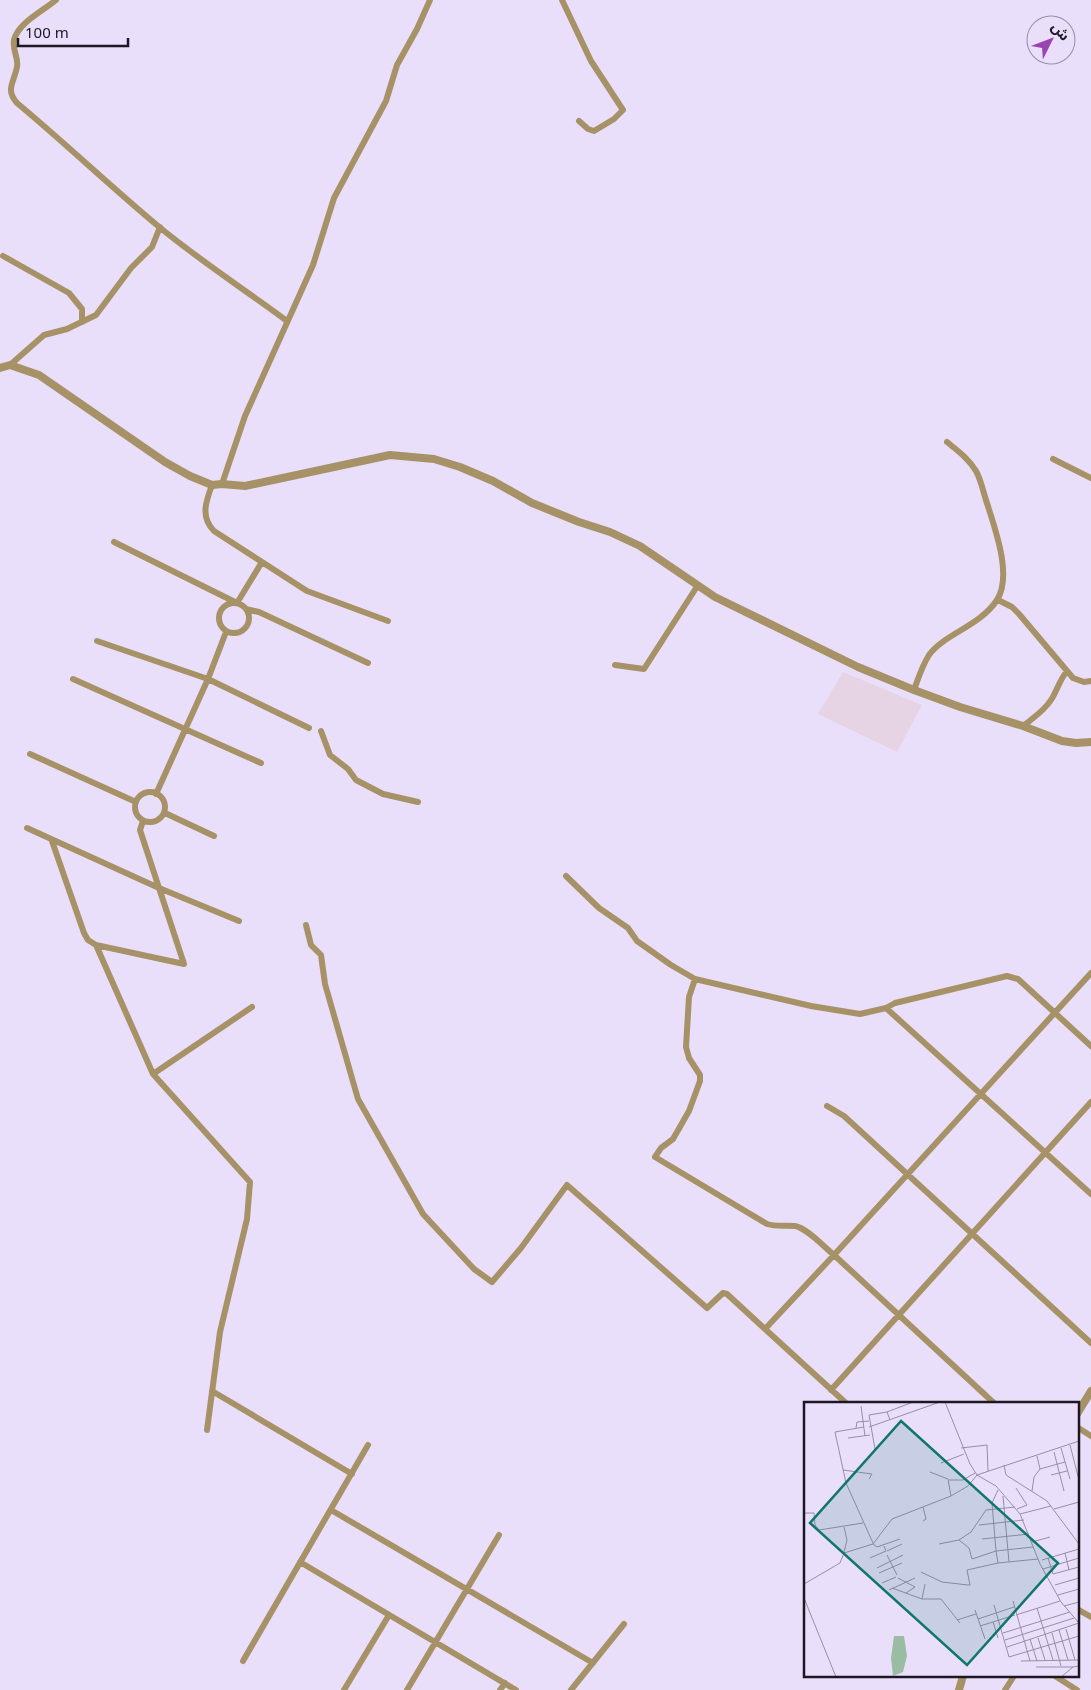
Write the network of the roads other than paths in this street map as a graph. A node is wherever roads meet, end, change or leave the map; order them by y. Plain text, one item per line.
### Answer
1 (56, 0) edge
2 (430, 0) edge
3 (562, 0) edge
4 (579, 121) dead end
5 (160, 227) junction
6 (2, 256) dead end
7 (287, 321) junction
8 (82, 322) junction
9 (10, 365) junction
10 (0, 368) edge
11 (947, 442) dead end
12 (1054, 459) dead end
13 (1091, 478) edge
14 (222, 484) junction
15 (212, 485) junction
16 (114, 542) dead end
17 (262, 562) junction
18 (698, 585) junction
19 (998, 600) junction
20 (237, 603) junction
21 (246, 609) junction
22 (388, 621) dead end
23 (226, 632) junction
24 (97, 641) dead end
25 (368, 662) dead end
26 (615, 665) dead end
27 (1067, 671) junction
28 (73, 678) dead end
29 (208, 679) junction
30 (1091, 681) edge
31 (914, 690) junction
32 (1023, 726) junction
33 (186, 728) junction
34 (309, 728) dead end
35 (321, 731) dead end
36 (1091, 742) edge
37 (30, 754) dead end
38 (261, 763) dead end
39 (156, 794) junction
40 (136, 802) junction
41 (418, 802) dead end
42 (165, 814) junction
43 (143, 821) junction
44 (27, 828) dead end
45 (214, 836) dead end
46 (52, 840) junction
47 (566, 876) dead end
48 (159, 888) junction
49 (239, 921) dead end
50 (306, 926) dead end
51 (96, 945) junction
52 (1091, 973) edge
53 (695, 978) junction
54 (252, 1007) dead end
55 (886, 1008) junction
56 (1055, 1014) junction
57 (1091, 1046) edge
58 (153, 1074) junction
59 (981, 1094) junction
60 (1091, 1102) edge
61 (828, 1106) dead end
62 (1044, 1152) junction
63 (907, 1175) junction
64 (1091, 1194) edge
65 (973, 1234) junction
66 (834, 1255) junction
67 (898, 1315) junction
68 (765, 1329) junction
69 (1091, 1343) edge
70 (831, 1390) junction
71 (212, 1391) junction
72 (1091, 1391) edge
73 (845, 1402) edge
74 (993, 1402) edge
75 (1078, 1412) edge
76 (1078, 1429) edge
77 (207, 1430) dead end
78 (1091, 1436) edge
79 (368, 1445) dead end
80 (352, 1474) junction
81 (331, 1510) junction
82 (499, 1535) dead end
83 (300, 1562) junction
84 (467, 1588) junction
85 (1078, 1610) edge
86 (389, 1615) junction
87 (1091, 1617) edge
88 (624, 1624) dead end
89 (436, 1642) junction
90 (243, 1661) dead end
91 (593, 1663) junction
92 (1013, 1678) edge
93 (1058, 1678) edge
94 (505, 1683) junction
95 (344, 1690) edge
96 (408, 1690) edge
97 (500, 1690) edge
98 (516, 1690) edge
99 (571, 1690) edge
100 (1005, 1690) edge
101 (1077, 1690) edge

1 - 5 street
2 - 7 street
3 - 4 street
5 - 7 street
5 - 8 street
6 - 8 street
7 - 14 street
8 - 9 street
9 - 10 street
9 - 15 street
11 - 19 street
12 - 13 street
14 - 15 street
14 - 18 street
15 - 17 street
16 - 20 street
17 - 20 street
17 - 22 street
18 - 26 street
18 - 31 street
19 - 27 street
19 - 31 street
20 - 21 street
20 - 23 street
21 - 23 street
21 - 25 street
23 - 29 street
24 - 29 street
27 - 30 street
27 - 32 street
28 - 33 street
29 - 33 street
29 - 34 street
31 - 32 street
32 - 36 street
33 - 38 street
33 - 39 street
35 - 41 street
37 - 40 street
39 - 40 street
39 - 42 street
40 - 43 street
42 - 43 street
42 - 45 street
43 - 48 street
44 - 46 street
46 - 48 street
46 - 51 street
47 - 53 street
48 - 49 street
48 - 51 street
50 - 68 street
51 - 58 street
52 - 56 street
53 - 55 street
53 - 66 street
54 - 58 street
55 - 56 street
55 - 59 street
56 - 57 street
56 - 59 street
58 - 71 street
59 - 62 street
59 - 63 street
60 - 62 street
61 - 63 street
62 - 64 street
62 - 65 street
63 - 65 street
63 - 66 street
65 - 67 street
65 - 69 street
66 - 67 street
66 - 68 street
67 - 70 street
67 - 74 street
68 - 70 street
70 - 73 street
71 - 77 street
71 - 80 street
72 - 75 street
76 - 78 street
79 - 80 street
80 - 81 street
81 - 83 street
81 - 84 street
82 - 84 street
83 - 86 street
83 - 90 street
84 - 89 street
84 - 91 street
85 - 87 street
86 - 89 street
86 - 95 street
88 - 91 street
89 - 94 street
89 - 96 street
91 - 99 street
92 - 100 street
93 - 101 street
94 - 97 street
94 - 98 street

